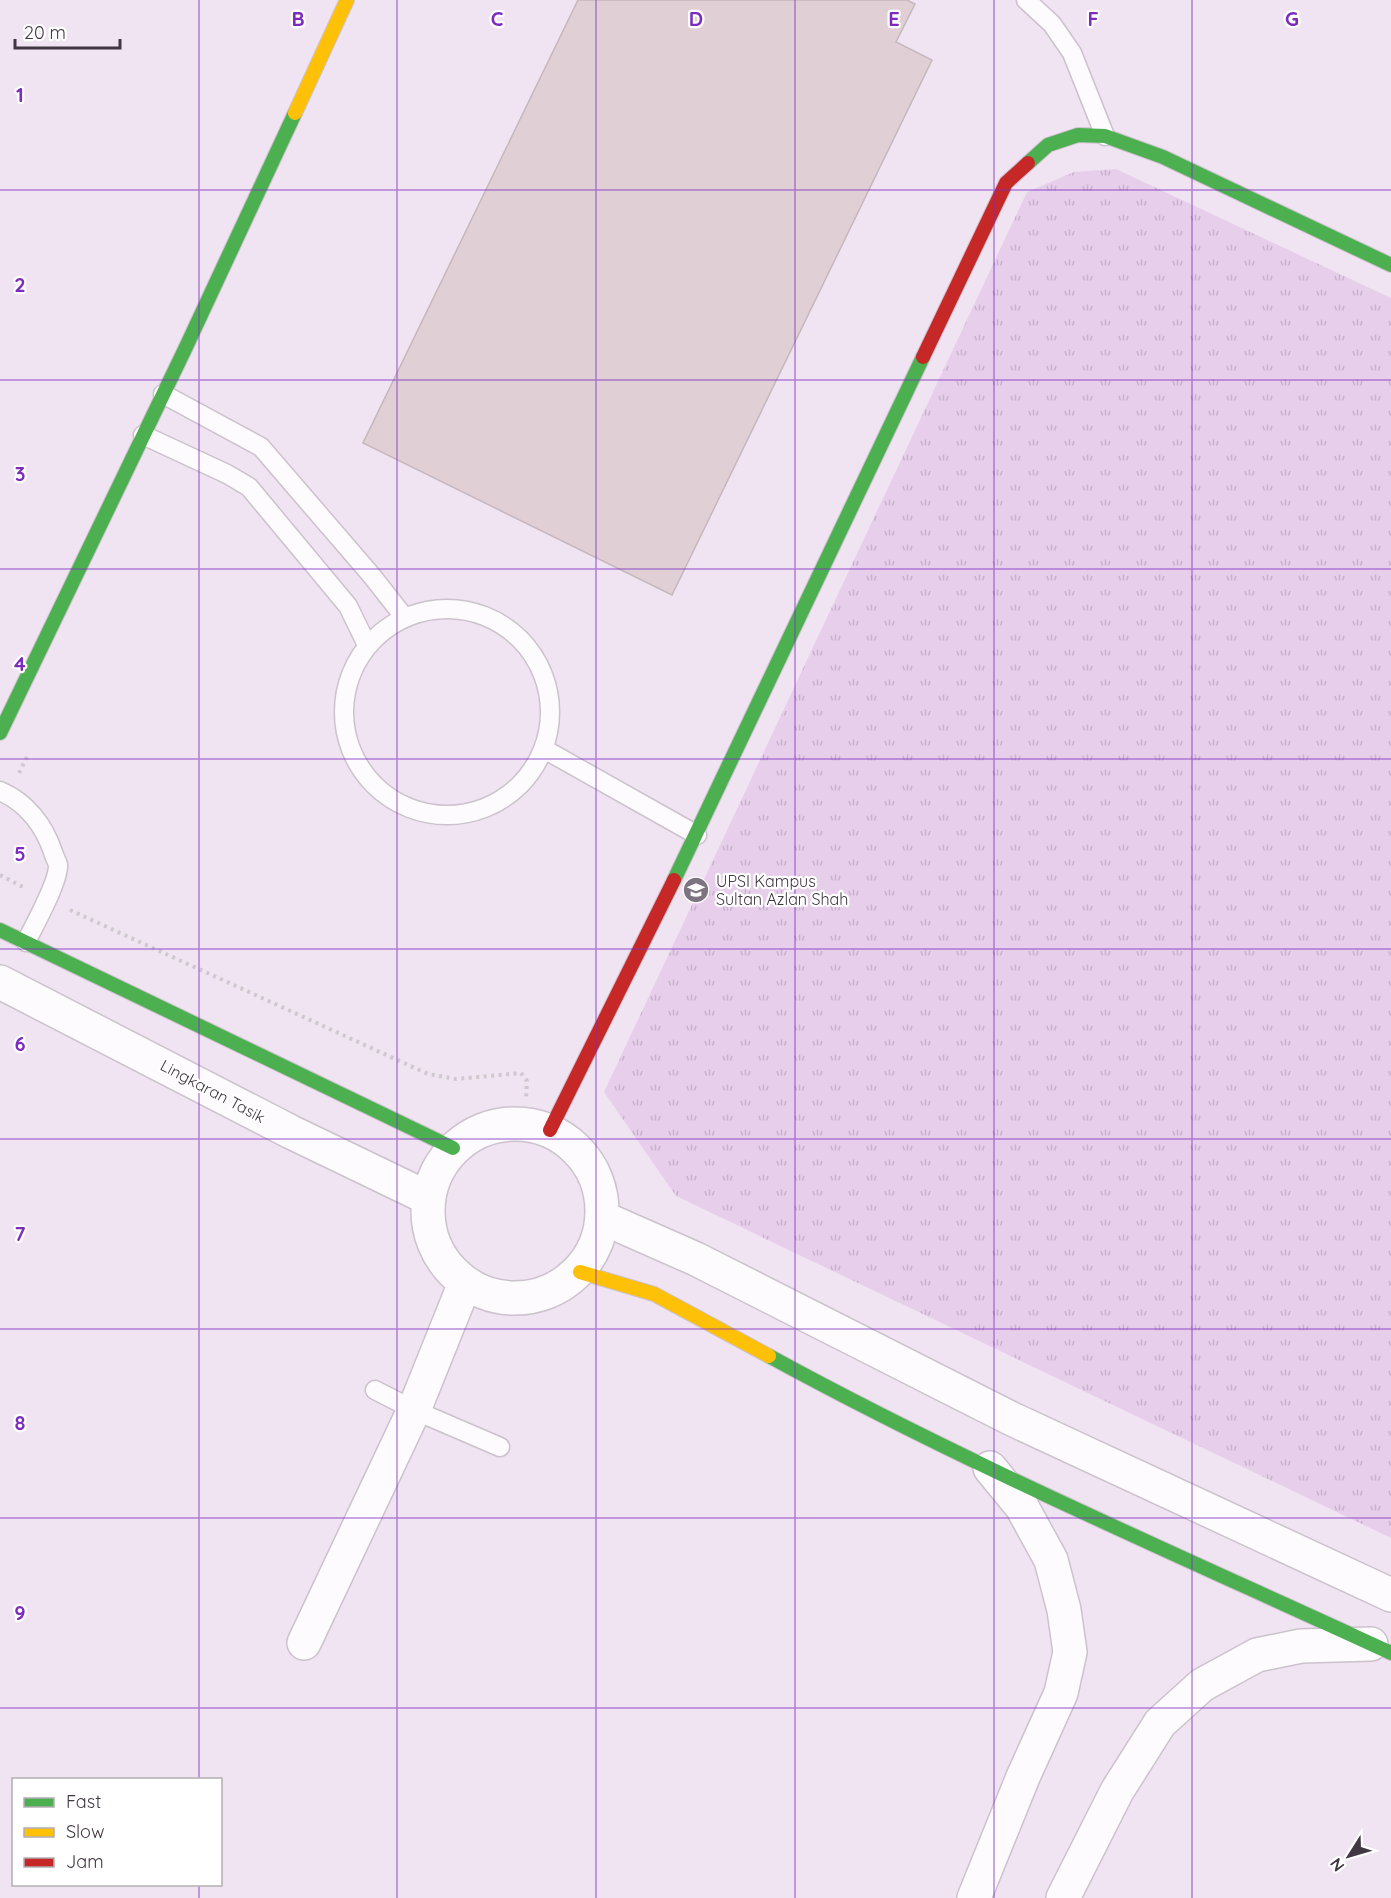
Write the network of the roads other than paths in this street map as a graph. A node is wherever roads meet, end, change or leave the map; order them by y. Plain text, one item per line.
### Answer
1 (347, 0) edge
2 (1026, 0) edge
3 (1105, 136) junction
4 (1391, 265) edge
5 (164, 394) junction
6 (143, 435) junction
7 (405, 618) junction
8 (367, 645) junction
9 (0, 733) edge
10 (544, 749) junction
11 (0, 791) edge
12 (697, 835) junction
13 (0, 930) edge
14 (26, 942) junction
15 (0, 982) edge
16 (537, 1126) junction
17 (453, 1148) junction
18 (428, 1198) junction
19 (603, 1218) junction
20 (580, 1272) junction
21 (465, 1283) junction
22 (375, 1390) dead end
23 (414, 1410) junction
24 (500, 1447) dead end
25 (990, 1468) junction
26 (1391, 1595) edge
27 (304, 1643) dead end
28 (1381, 1649) edge
29 (974, 1898) edge
30 (1063, 1898) edge

1 - 5 street
2 - 3 lane
3 - 4 street
3 - 12 street
5 - 6 street
5 - 7 lane
6 - 8 lane
6 - 9 street
7 - 8 lane
7 - 10 lane
8 - 10 lane
10 - 12 lane
11 - 14 lane
12 - 16 street
13 - 14 street
14 - 17 street
15 - 18 street, Lingkaran Tasik
16 - 17 street
16 - 19 street
17 - 18 street
18 - 21 street
19 - 20 street
19 - 26 street
20 - 21 street
20 - 25 street
21 - 23 street
22 - 23 lane
23 - 24 lane
23 - 27 street
25 - 28 street
25 - 29 street
28 - 30 street

